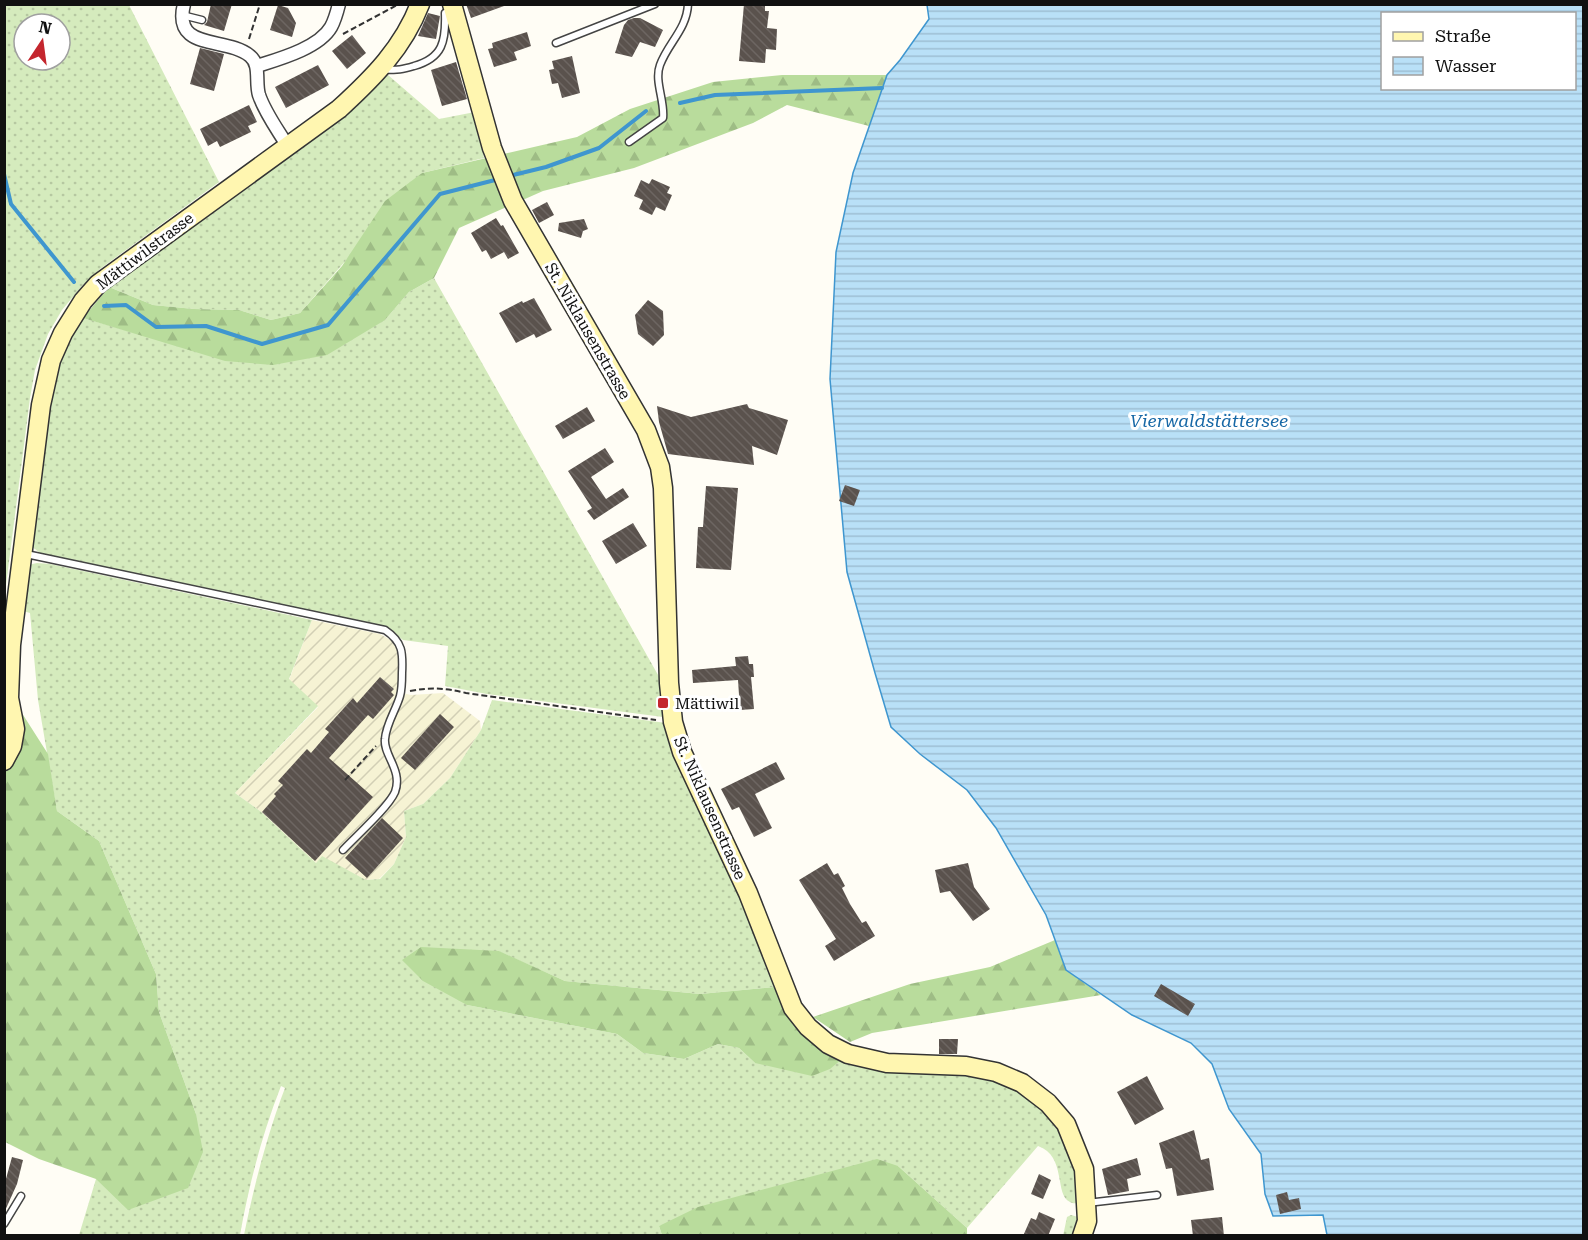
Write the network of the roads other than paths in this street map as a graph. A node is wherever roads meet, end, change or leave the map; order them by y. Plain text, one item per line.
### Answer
1 (339, 4) edge
2 (420, 4) edge
3 (655, 4) edge
4 (688, 4) edge
5 (453, 8) edge
6 (183, 10) edge
7 (202, 20) dead end
8 (556, 43) dead end
9 (257, 66) junction
10 (382, 68) junction
11 (629, 142) dead end
12 (288, 147) junction
13 (22, 553) junction
14 (4, 761) edge
15 (343, 850) dead end
16 (1157, 1195) dead end
17 (21, 1196) dead end
18 (1087, 1203) junction
19 (4, 1224) edge
20 (1082, 1236) edge

1 - 9 street
2 - 10 street, Mättiwilstrasse
3 - 8 lane
4 - 11 lane
5 - 10 lane
5 - 18 street, St. Niklausenstrasse
6 - 7 lane
6 - 9 street
9 - 12 street
10 - 12 street, Mättiwilstrasse
12 - 13 street, Mättiwilstrasse
13 - 14 street, Mättiwilstrasse
13 - 15 lane
16 - 18 lane
17 - 19 lane
18 - 20 street, St. Niklausenstrasse

